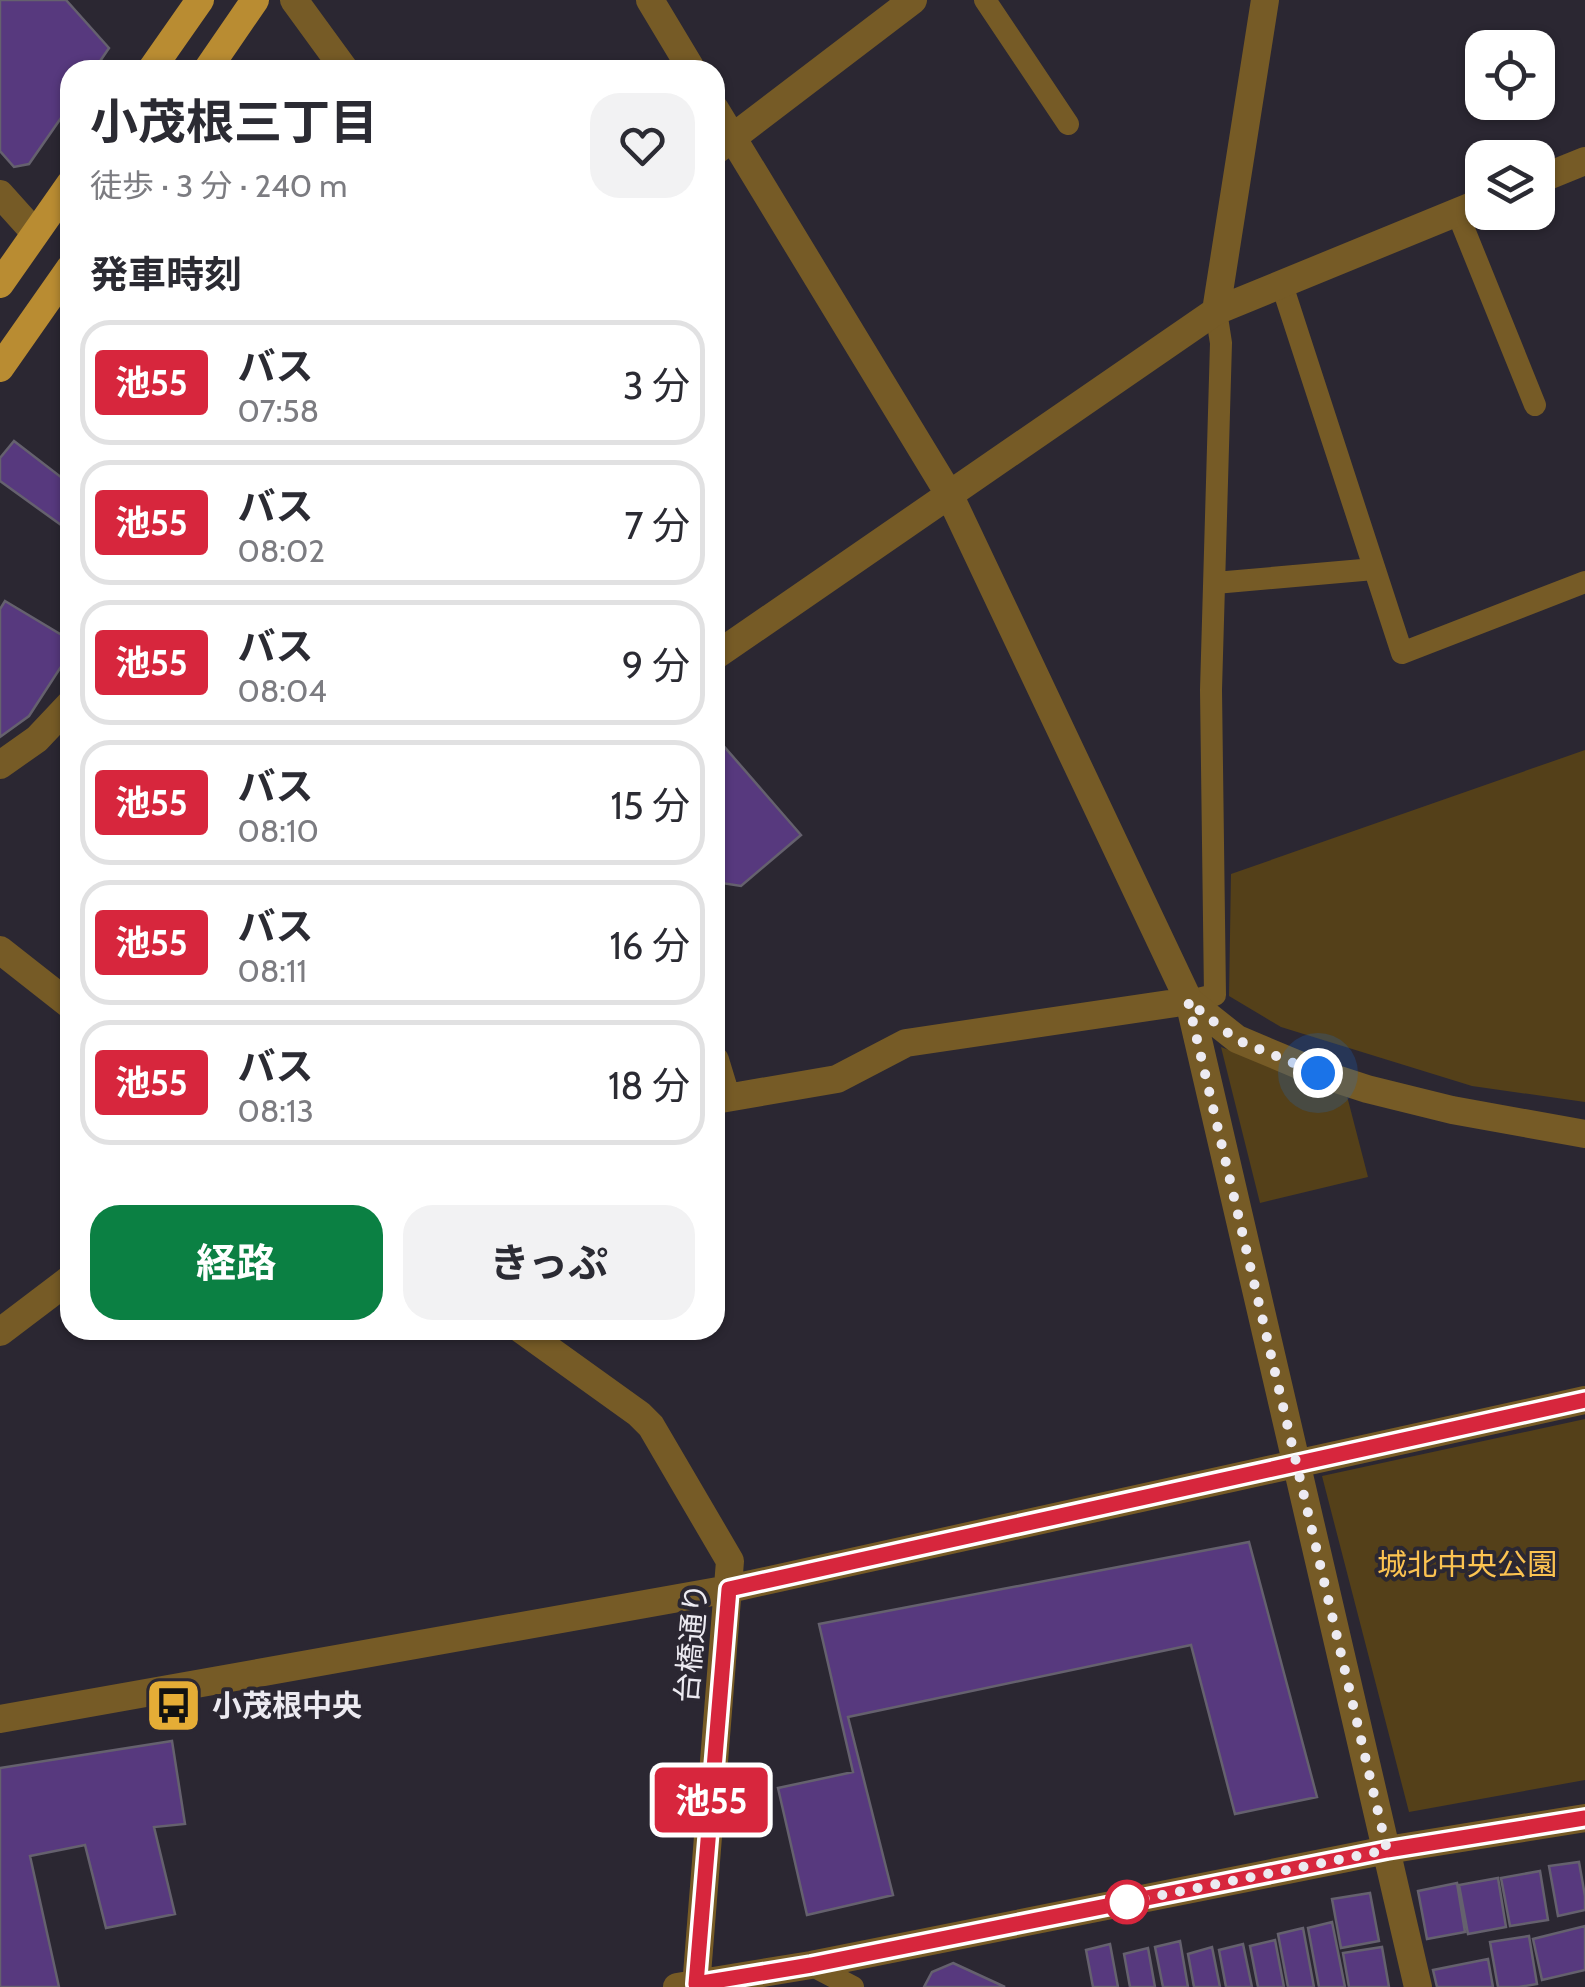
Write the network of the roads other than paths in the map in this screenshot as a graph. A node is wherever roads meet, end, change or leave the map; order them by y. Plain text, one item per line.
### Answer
1 (200, 0) edge
2 (255, 0) edge
3 (294, 0) edge
4 (650, 0) edge
5 (914, 0) edge
6 (984, 0) edge
7 (1264, 0) edge
8 (157, 60) edge
9 (214, 60) edge
10 (339, 60) edge
11 (686, 60) edge
12 (1068, 124) dead end
13 (725, 143) edge
14 (725, 146) edge
15 (1585, 161) edge
16 (1555, 173) edge
17 (0, 194) edge
18 (60, 198) edge
19 (1465, 209) edge
20 (1478, 230) edge
21 (35, 234) junction
22 (0, 284) edge
23 (60, 284) edge
24 (1282, 284) junction
25 (1216, 311) junction
26 (0, 368) edge
27 (1535, 405) dead end
28 (950, 494) junction
29 (1374, 569) junction
30 (1585, 582) edge
31 (1215, 583) junction
32 (725, 649) edge
33 (60, 715) edge
34 (0, 766) edge
35 (0, 950) edge
36 (60, 997) edge
37 (1188, 1001) junction
38 (725, 1097) edge
39 (1585, 1134) edge
40 (60, 1287) edge
41 (0, 1332) edge
42 (536, 1340) edge
43 (1585, 1400) edge
44 (1298, 1464) junction
45 (729, 1589) junction
46 (0, 1719) edge
47 (1585, 1818) edge
48 (1387, 1850) junction
49 (811, 1965) junction
50 (690, 1986) edge
51 (853, 1987) edge
52 (1418, 1987) edge

1 - 8 main road
2 - 9 main road
3 - 10 street
4 - 11 street
5 - 13 street
6 - 12 lane
7 - 25 street
14 - 28 street
15 - 16 street
17 - 21 street
18 - 21 main road
19 - 24 street
20 - 27 lane
21 - 22 main road
23 - 26 main road
24 - 25 street
24 - 29 lane
25 - 28 street
25 - 31 lane
28 - 32 street
28 - 37 street
29 - 30 lane
29 - 31 lane
31 - 37 lane
33 - 34 street
35 - 36 street
37 - 38 street
37 - 39 street
37 - 44 street
40 - 41 street
42 - 45 street, 台橋通り
43 - 44 street
44 - 45 street
44 - 48 street
45 - 46 street
45 - 50 street, 台橋通り
47 - 48 street
48 - 49 street
48 - 52 street
49 - 50 street
49 - 51 lane

